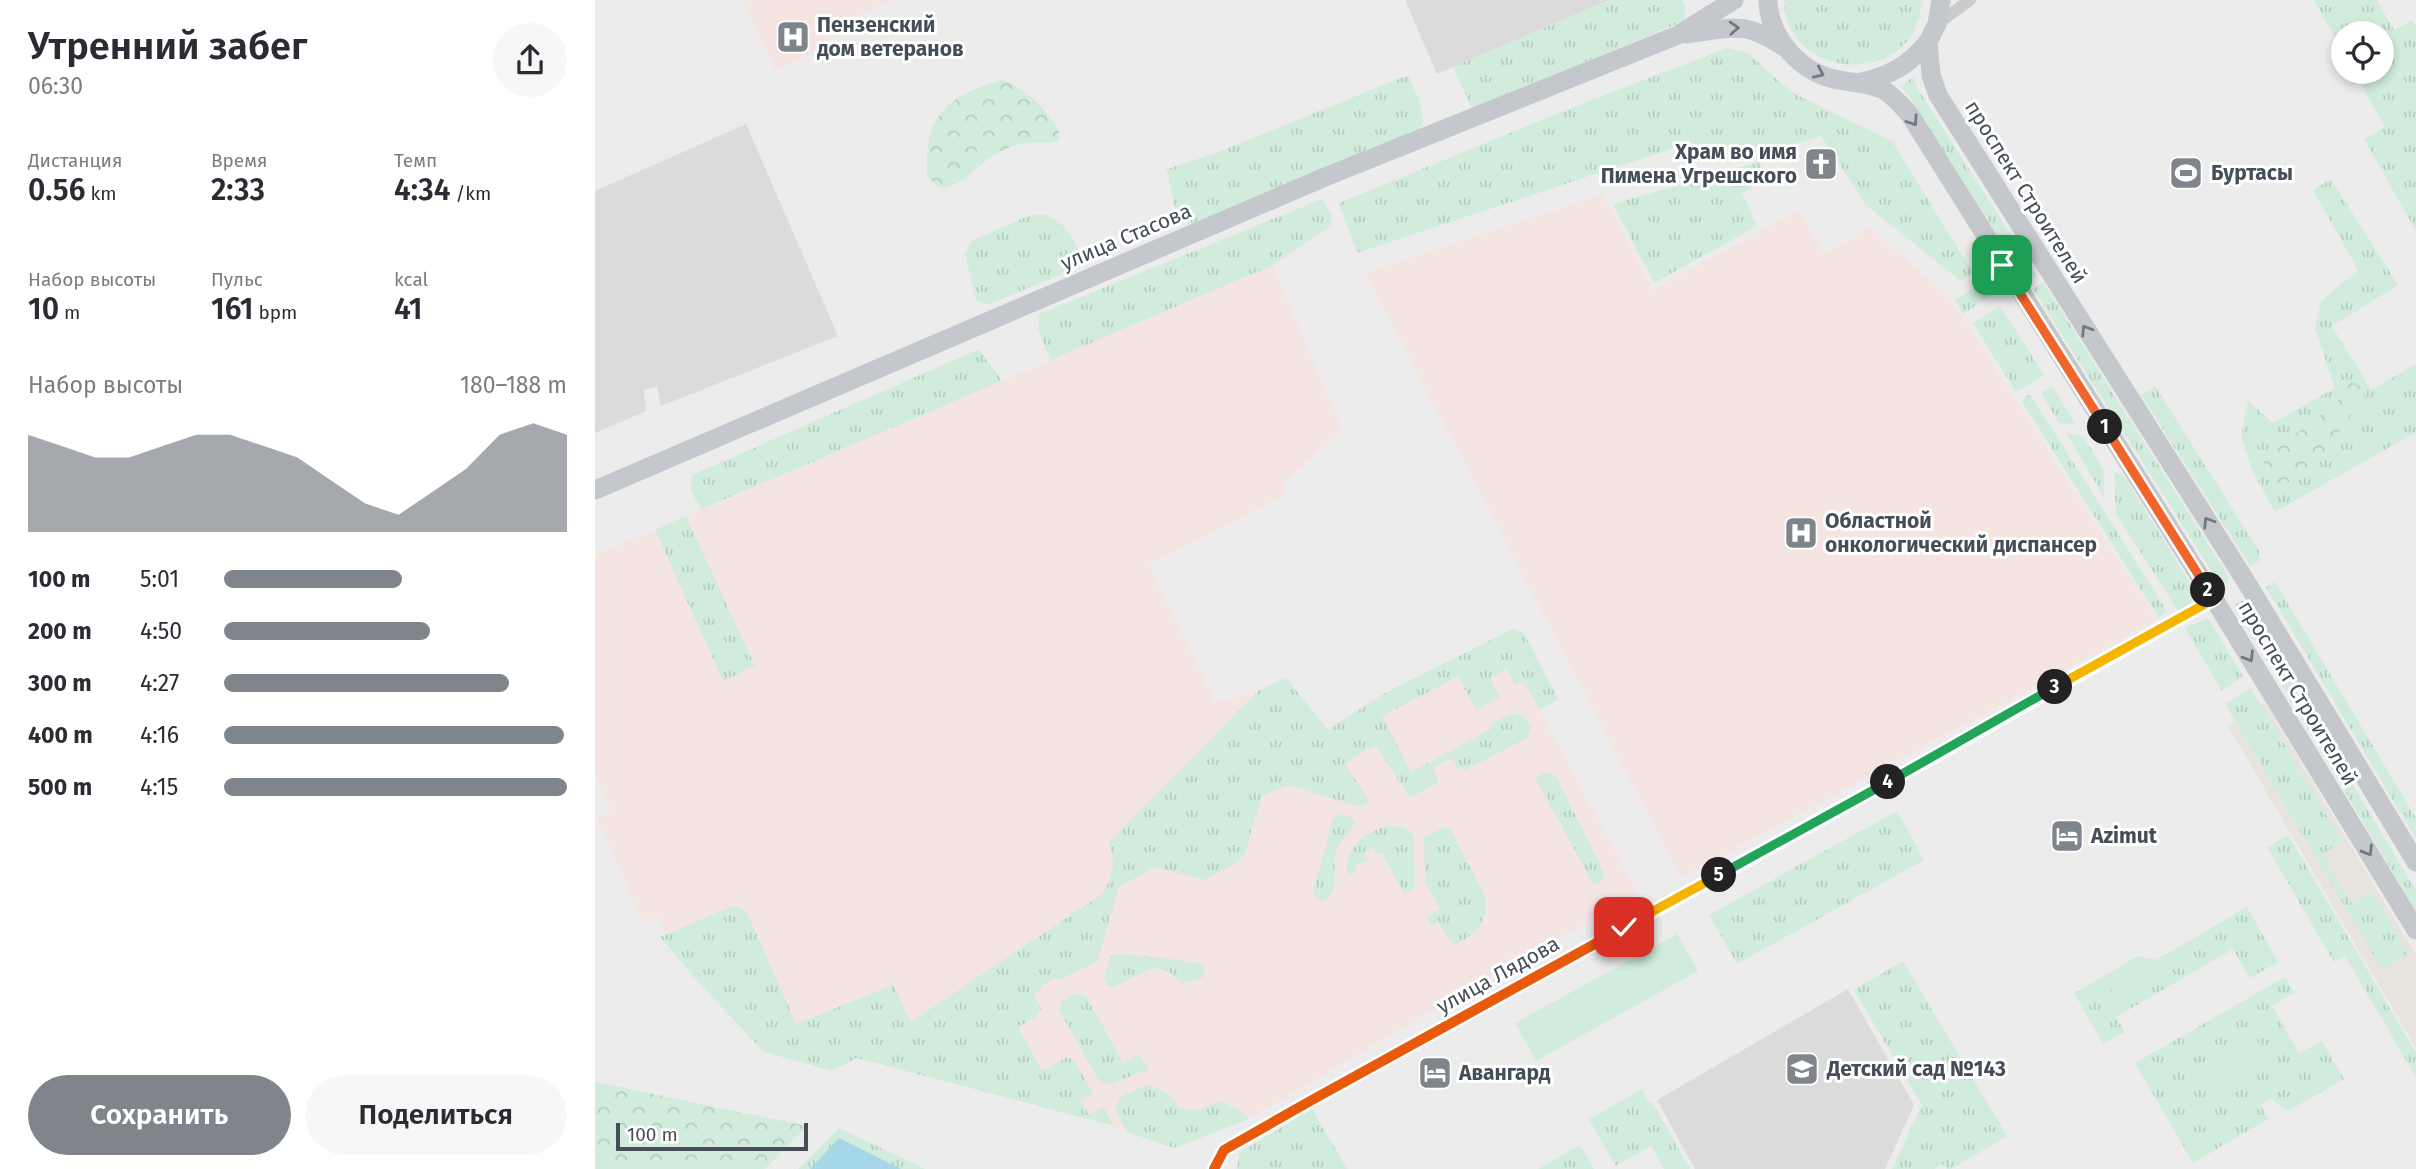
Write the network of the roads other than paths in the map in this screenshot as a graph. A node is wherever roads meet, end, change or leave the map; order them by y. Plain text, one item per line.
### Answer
1 (1734, 0) edge
2 (1768, 0) edge
3 (1941, 0) edge
4 (1970, 0) edge
5 (1937, 24) junction
6 (1678, 35) junction
7 (1927, 42) junction
8 (1785, 48) junction
9 (1860, 82) junction
10 (595, 490) edge
11 (2214, 599) junction
12 (2416, 862) edge
13 (2416, 930) edge
14 (1214, 1169) edge

1 - 6 main road, улица Стасова
2 - 8 main road, проспект Строителей
3 - 5 main road
4 - 5 street
5 - 7 main road
6 -> 8 main road, улица Стасова
6 - 10 main road, улица Стасова
7 - 9 main road
12 -> 7 main road, проспект Строителей
8 -> 9 main road, проспект Строителей
9 -> 11 main road, проспект Строителей
11 -> 13 main road, проспект Строителей
11 - 14 street, улица Лядова

